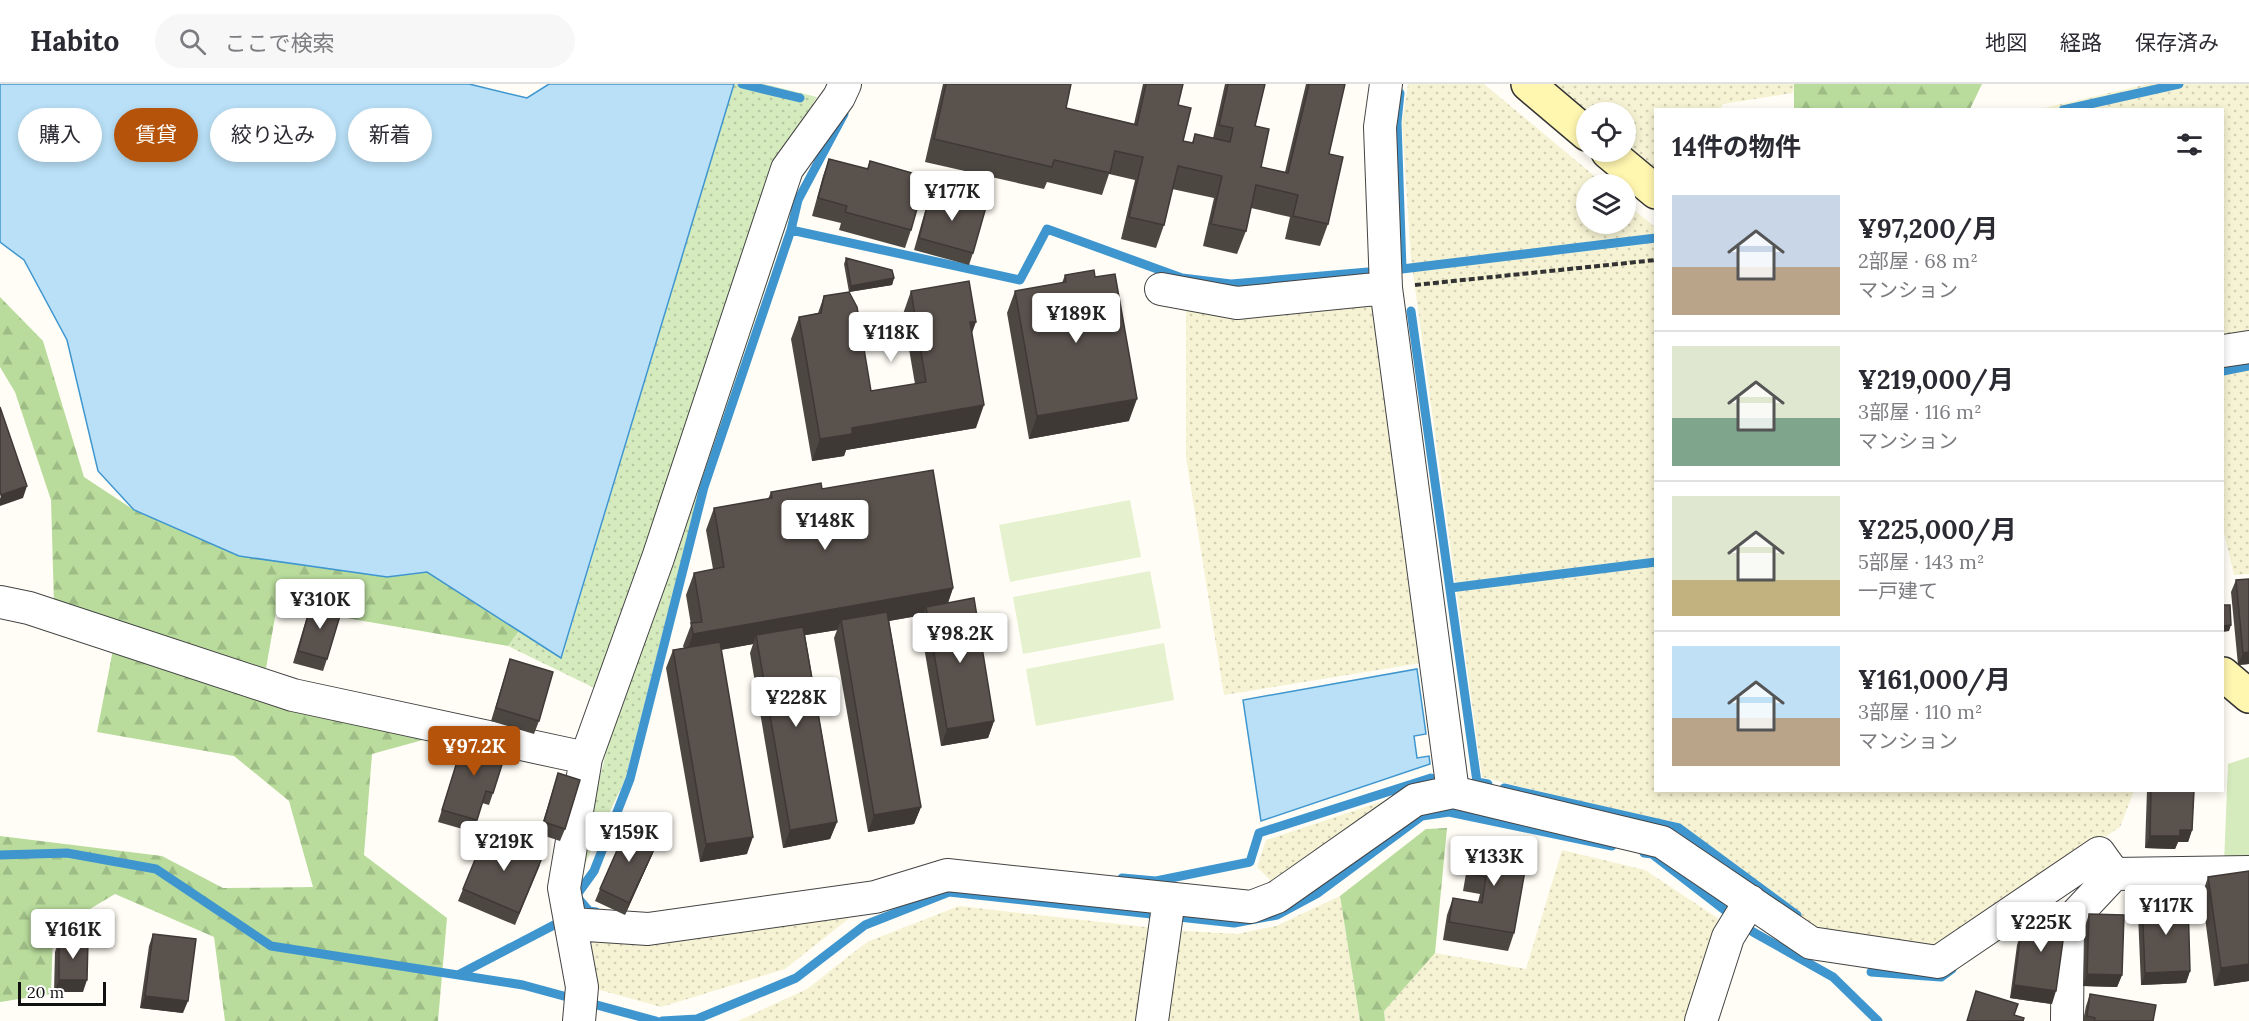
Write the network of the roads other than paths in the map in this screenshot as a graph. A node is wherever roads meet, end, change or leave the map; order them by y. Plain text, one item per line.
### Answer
1 (845, 84) edge
2 (1386, 84) edge
3 (1528, 84) edge
4 (1576, 125) edge
5 (1620, 162) edge
6 (1654, 190) edge
7 (1386, 288) junction
8 (1161, 289) dead end
9 (2249, 347) edge
10 (2224, 351) edge
11 (0, 602) edge
12 (2224, 675) edge
13 (2249, 696) edge
14 (586, 758) junction
15 (1453, 792) junction
16 (2249, 872) edge
17 (2114, 874) junction
18 (1169, 899) junction
19 (1750, 901) junction
20 (572, 924) junction
21 (580, 1008) edge
22 (1152, 1021) edge
23 (1701, 1021) edge
24 (2067, 1021) edge

1 - 14 street
2 - 7 street
3 - 4 street
5 - 6 street
7 - 8 street
7 - 15 street
9 - 10 street
11 - 14 street
12 - 13 street
14 - 20 street
15 - 18 street
15 - 19 street
16 - 17 street
17 - 19 street
17 - 24 street
18 - 20 street
18 - 22 street
19 - 23 street
20 - 21 street

